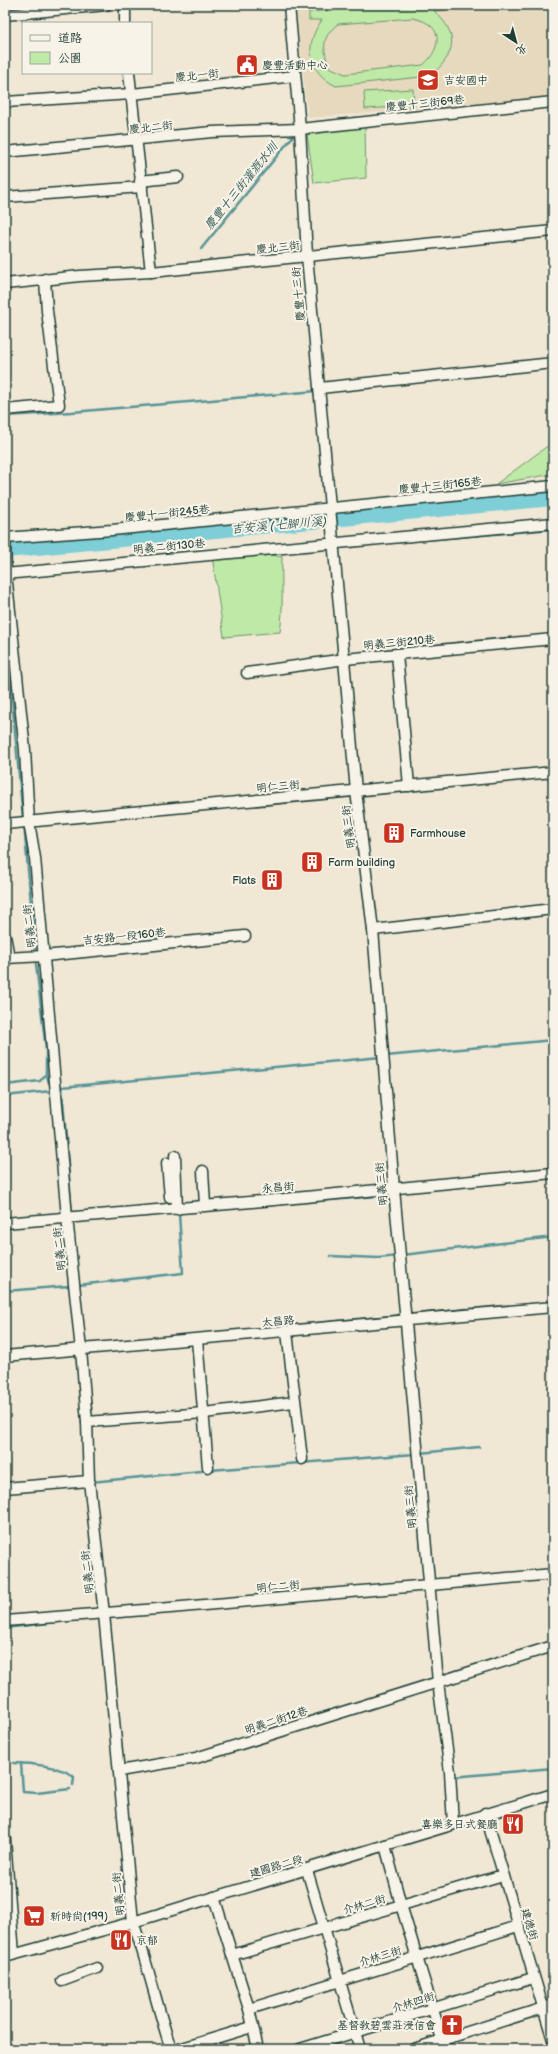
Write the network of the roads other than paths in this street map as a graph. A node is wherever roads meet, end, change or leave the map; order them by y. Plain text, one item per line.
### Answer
1 (106, 5) edge
2 (125, 5) edge
3 (289, 5) edge
4 (5, 15) edge
5 (125, 22) edge
6 (129, 74) edge
7 (295, 76) junction
8 (132, 94) junction
9 (5, 102) edge
10 (553, 102) edge
11 (300, 128) junction
12 (137, 141) junction
13 (5, 152) edge
14 (178, 177) dead end
15 (141, 184) junction
16 (5, 197) edge
17 (553, 231) edge
18 (307, 256) junction
19 (151, 272) junction
20 (45, 279) junction
21 (5, 284) edge
22 (553, 363) edge
23 (320, 388) junction
24 (5, 410) edge
25 (553, 486) edge
26 (330, 508) junction
27 (553, 523) edge
28 (5, 534) edge
29 (5, 538) edge
30 (334, 543) junction
31 (6, 574) edge
32 (553, 639) edge
33 (397, 654) junction
34 (344, 659) junction
35 (247, 673) dead end
36 (553, 772) edge
37 (409, 786) junction
38 (356, 791) junction
39 (29, 822) junction
40 (5, 824) edge
41 (553, 908) edge
42 (373, 930) junction
43 (5, 936) edge
44 (245, 936) dead end
45 (44, 956) junction
46 (7, 957) edge
47 (171, 1159) dead end
48 (203, 1171) dead end
49 (553, 1173) edge
50 (394, 1189) junction
51 (205, 1205) junction
52 (174, 1209) junction
53 (67, 1217) junction
54 (5, 1223) edge
55 (553, 1307) edge
56 (406, 1321) junction
57 (287, 1332) junction
58 (197, 1340) junction
59 (81, 1350) junction
60 (5, 1356) edge
61 (294, 1402) junction
62 (204, 1413) junction
63 (87, 1422) junction
64 (302, 1459) dead end
65 (208, 1467) dead end
66 (89, 1481) junction
67 (5, 1488) edge
68 (553, 1574) edge
69 (429, 1584) junction
70 (104, 1614) junction
71 (5, 1621) edge
72 (553, 1646) edge
73 (438, 1682) junction
74 (119, 1771) junction
75 (553, 1794) edge
76 (485, 1814) junction
77 (453, 1824) junction
78 (5, 1840) edge
79 (385, 1845) junction
80 (307, 1870) junction
81 (503, 1875) junction
82 (6, 1891) edge
83 (214, 1897) junction
84 (401, 1905) junction
85 (133, 1922) junction
86 (518, 1926) junction
87 (324, 1928) junction
88 (9, 1955) edge
89 (232, 1955) junction
90 (417, 1958) junction
91 (97, 1968) dead end
92 (534, 1978) junction
93 (62, 1981) dead end
94 (339, 1982) junction
95 (548, 2006) edge
96 (433, 2008) junction
97 (249, 2009) junction
98 (252, 2027) junction
99 (355, 2032) junction
100 (553, 2040) edge
101 (443, 2045) edge
102 (171, 2049) edge
103 (179, 2049) edge
104 (258, 2049) edge
105 (300, 2049) edge
106 (360, 2049) edge
107 (414, 2049) edge

1 - 4 street
2 - 5 street
3 - 7 street, 慶豐十三街
6 - 8 street
7 - 8 street, 慶北一街
7 - 11 street, 慶豐十三街
8 - 9 street, 慶北一街
8 - 12 street
10 - 11 street, 慶豐十三街69巷
11 - 12 street, 慶北二街
11 - 18 street, 慶豐十三街
12 - 13 street, 慶北二街
12 - 15 street
14 - 15 street
15 - 16 street
15 - 19 street
17 - 18 street, 慶北三街
18 - 19 street, 慶北三街
18 - 23 street, 慶豐十三街
19 - 20 street, 慶北三街
20 - 21 street, 慶北三街
20 - 24 street
22 - 23 street
23 - 26 street, 慶豐十三街
25 - 26 street, 慶豐十三街165巷
26 - 29 street, 慶豐十一街245巷
26 - 30 street, 慶豐十三街
27 - 30 street, 明義二街130巷
28 - 29 street, 明義二街
29 - 31 street, 明義二街
30 - 31 street, 明義二街130巷
30 - 34 street, 明義三街
31 - 39 street, 明義二街
32 - 33 street, 明義三街210巷
33 - 34 street, 明義三街210巷
33 - 37 street
34 - 35 street, 明義三街210巷
34 - 38 street, 明義三街
36 - 37 street, 明仁三街
37 - 38 street, 明仁三街
38 - 39 street, 明仁三街
38 - 42 street, 明義三街
39 - 40 street, 明仁三街
39 - 45 street, 明義二街
41 - 42 street
42 - 50 street, 明義三街
43 - 46 street
44 - 45 street, 吉安路一段160巷
45 - 46 street, 吉安路一段160巷
45 - 53 street, 明義二街
47 - 52 street
48 - 51 street
49 - 50 street, 永昌街
50 - 51 street, 永昌街
50 - 56 street, 明義三街
51 - 52 street, 永昌街
52 - 53 street, 永昌街
53 - 54 street, 永昌街
53 - 59 street, 明義二街
55 - 56 street, 太昌路
56 - 57 street, 太昌路
56 - 69 street, 明義三街
57 - 58 street, 太昌路
57 - 61 street
58 - 59 street, 太昌路
58 - 62 street
59 - 60 street, 太昌路
59 - 63 street, 明義二街
61 - 62 street
61 - 64 street
62 - 63 street
62 - 65 street
63 - 66 street, 明義二街
66 - 67 street
66 - 70 street, 明義二街
68 - 69 street, 明仁二街
69 - 70 street, 明仁二街
69 - 73 street, 明義三街
70 - 71 street, 明仁二街
70 - 74 street, 明義二街
72 - 73 street, 明義二街12巷
73 - 74 street, 明義二街12巷
73 - 77 street, 明義三街
74 - 85 street, 明義二街
75 - 76 street, 建國路二段
76 - 77 street, 建國路二段
76 - 81 street, 建德街
77 - 79 street, 建國路二段
78 - 82 street
79 - 80 street, 建國路二段
79 - 84 street
80 - 83 street, 建國路二段
80 - 87 street
81 - 84 street, 介林二街
81 - 86 street, 建德街
82 - 88 street
83 - 85 street, 建國路二段
83 - 89 street
84 - 87 street, 介林二街
84 - 90 street
85 - 88 street, 建國路二段
85 - 102 street, 明義二街
86 - 90 street, 介林三街
86 - 92 street, 建德街
87 - 89 street, 介林二街
87 - 94 street
89 - 97 street
90 - 94 street, 介林三街
90 - 96 street
91 - 93 street
92 - 95 street, 建德街
92 - 96 street, 介林四街
94 - 97 street, 介林三街
94 - 99 street
95 - 100 street, 建德街
95 - 101 street
96 - 99 street, 介林四街
96 - 101 street
97 - 98 street
98 - 103 street
98 - 104 street
99 - 105 street, 介林四街
99 - 106 street
101 - 107 street

